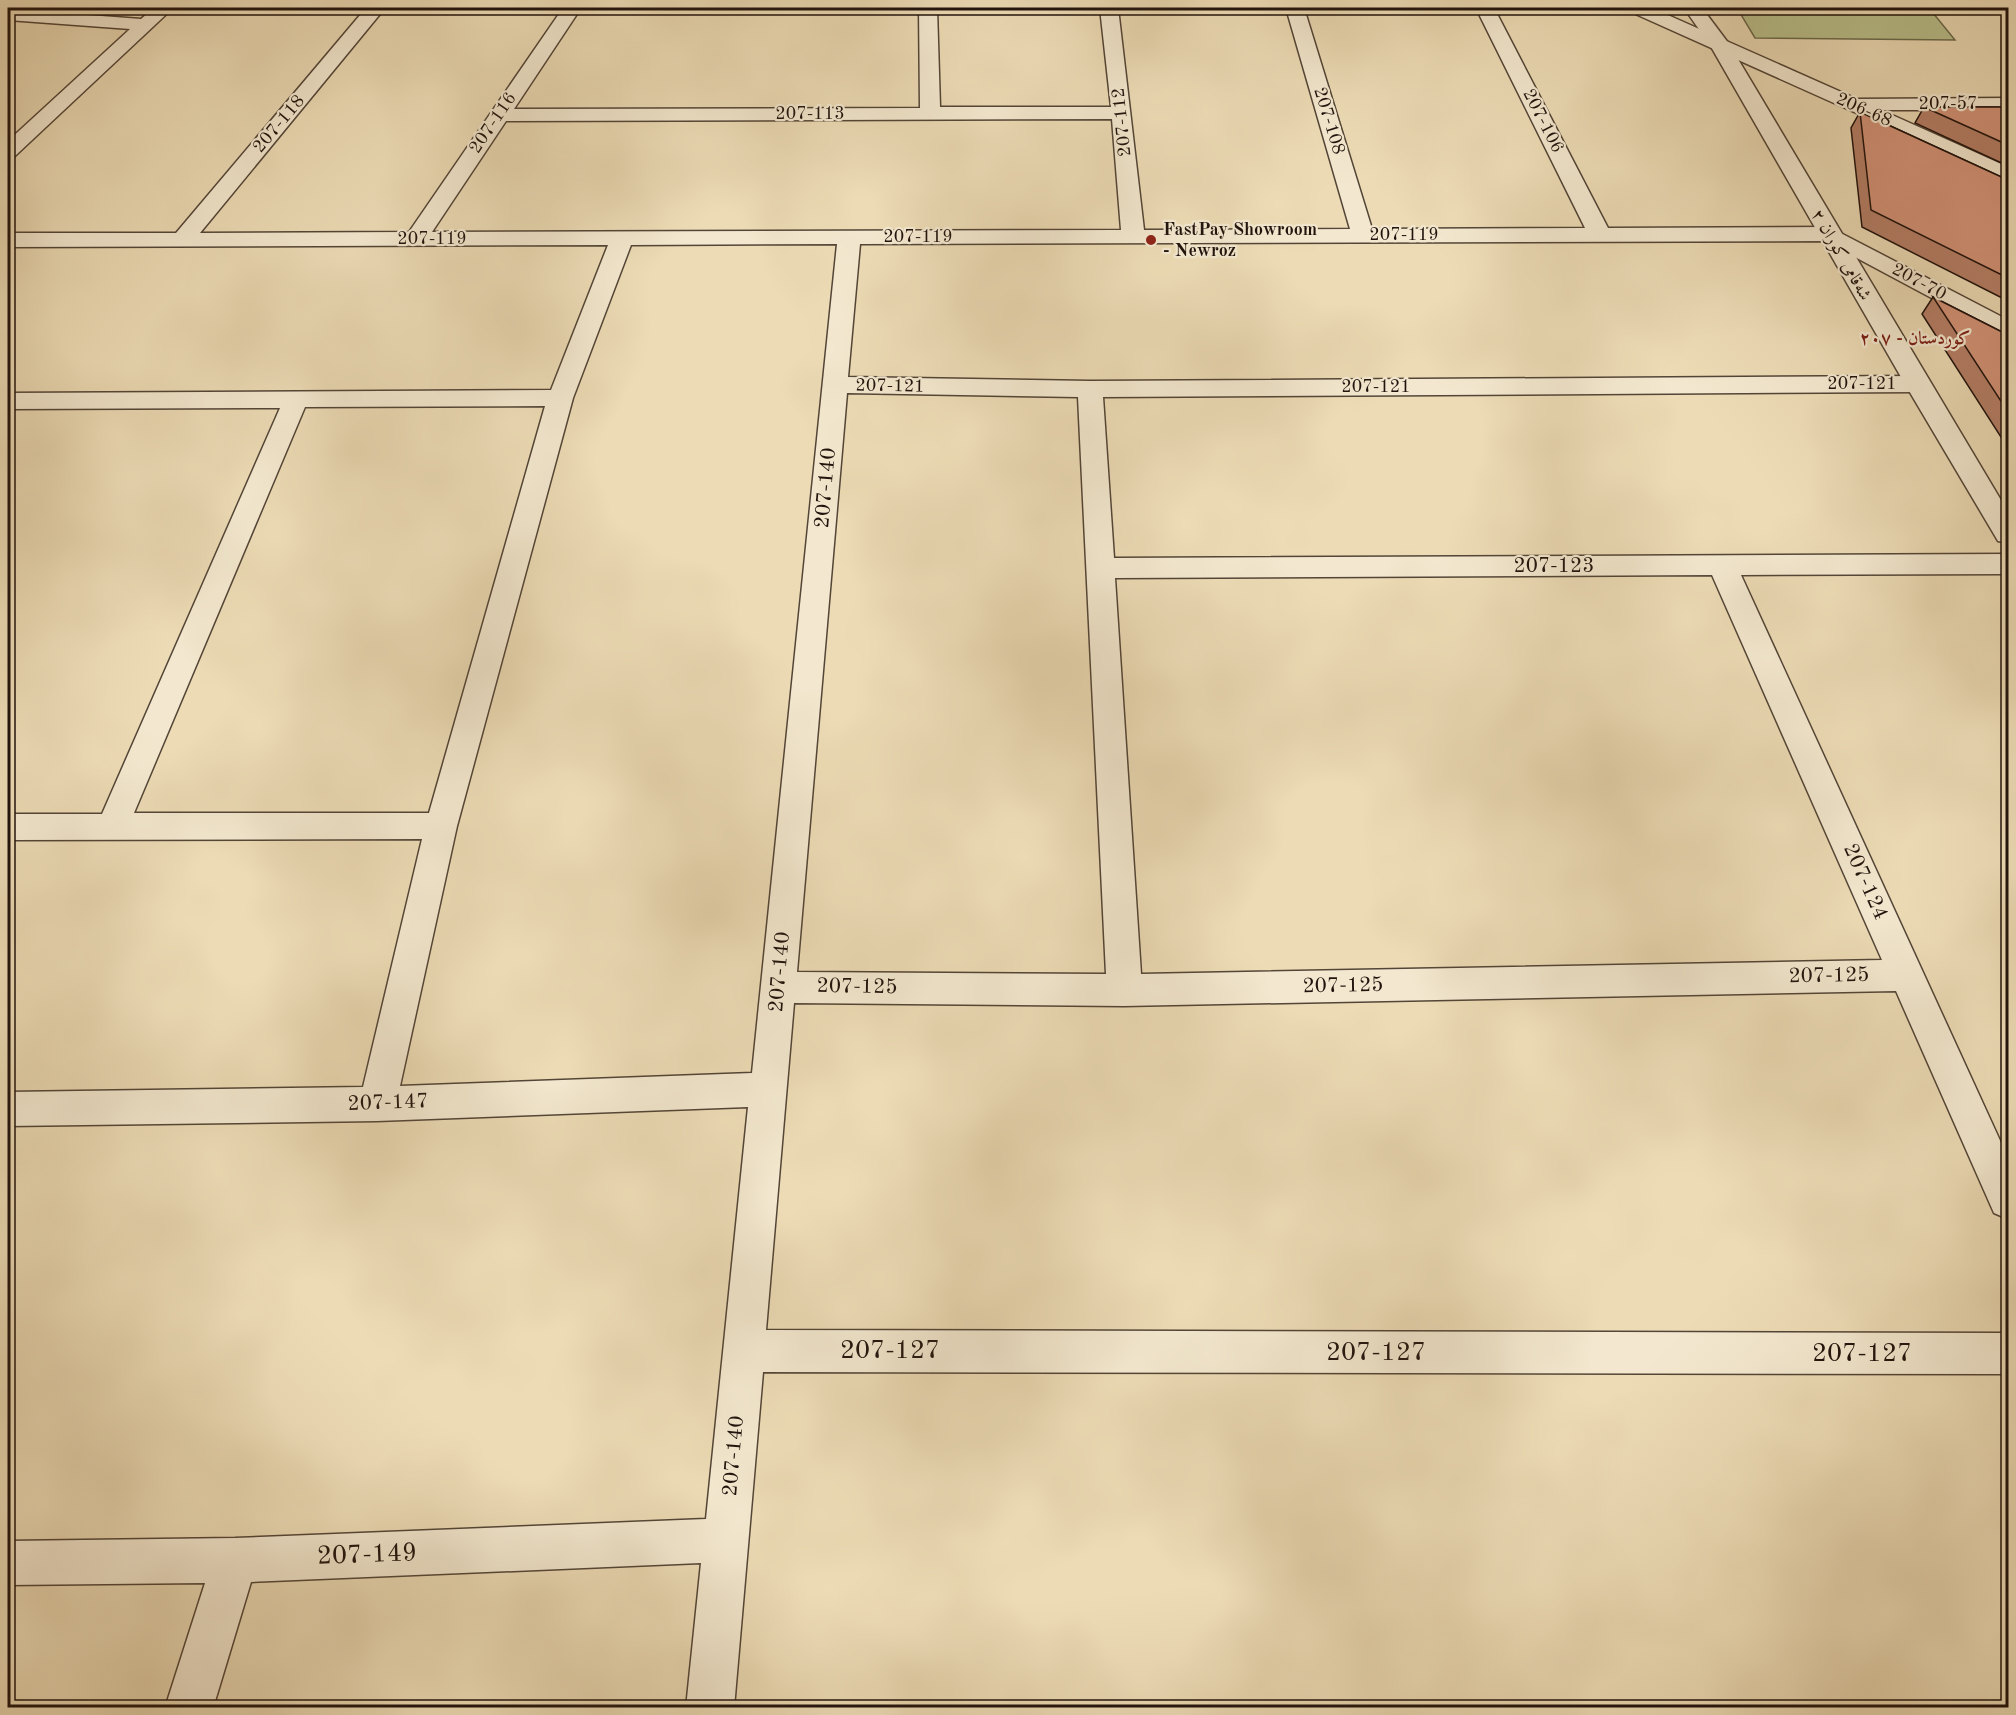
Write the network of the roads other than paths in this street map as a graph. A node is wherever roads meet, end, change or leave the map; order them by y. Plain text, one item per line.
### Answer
1 (164, 8) edge
2 (376, 8) edge
3 (572, 8) edge
4 (928, 8) edge
5 (1109, 8) edge
6 (1295, 8) edge
7 (1485, 8) edge
8 (1638, 8) edge
9 (1693, 8) edge
10 (8, 14) edge
11 (145, 24) junction
12 (1719, 44) junction
13 (1851, 104) junction
14 (2008, 104) edge
15 (1122, 113) junction
16 (930, 114) junction
17 (498, 115) junction
18 (8, 152) edge
19 (2008, 175) edge
20 (1829, 234) junction
21 (1363, 235) junction
22 (1600, 235) junction
23 (1133, 236) junction
24 (849, 237) junction
25 (622, 239) junction
26 (8, 240) edge
27 (182, 240) junction
28 (415, 240) junction
29 (2008, 329) edge
30 (1917, 384) junction
31 (836, 385) junction
32 (1090, 389) junction
33 (560, 398) junction
34 (296, 399) junction
35 (11, 405) edge
36 (2008, 534) edge
37 (2008, 564) edge
38 (1722, 565) junction
39 (1100, 568) junction
40 (441, 826) junction
41 (8, 827) edge
42 (111, 827) junction
43 (1907, 975) junction
44 (778, 987) junction
45 (1124, 990) junction
46 (769, 1089) junction
47 (377, 1104) junction
48 (8, 1109) edge
49 (2008, 1200) edge
50 (744, 1351) junction
51 (2008, 1354) edge
52 (726, 1540) junction
53 (235, 1560) junction
54 (8, 1563) edge
55 (189, 1707) edge
56 (710, 1707) edge

1 - 11 street
2 - 27 street, 207-118
3 - 17 street, 207-116
4 - 16 street
5 - 15 street, 207-112
6 - 21 street, 207-108
7 - 22 street, 207-106
8 - 12 street, 206-68
9 - 12 street, شەقامی کوران ٢
10 - 11 street
11 - 18 street
12 - 13 street, 206-68
12 - 20 street, شەقامی کوران ٢
13 - 14 street, 207-57
13 - 19 street, 206-68
15 - 16 street, 207-113
15 - 23 street, 207-112
16 - 17 street, 207-113
17 - 28 street, 207-116
20 - 22 street, 207-119
20 - 29 street, 207-70
20 - 30 street, شەقامی کوران ٢
21 - 22 street, 207-119
21 - 23 street, 207-119
23 - 24 street, 207-119
24 - 25 street, 207-119
24 - 31 street, 207-140
25 - 28 street, 207-119
25 - 33 street
26 - 27 street, 207-119
27 - 28 street, 207-119
30 - 32 street, 207-121
30 - 36 street, شەقامی کوران ٢
31 - 32 street, 207-121
31 - 44 street, 207-140
32 - 39 street
33 - 34 street
33 - 40 street
34 - 35 street
34 - 42 street
37 - 38 street, 207-123
38 - 39 street, 207-123
38 - 43 street, 207-124
39 - 45 street
40 - 42 street
40 - 47 street
41 - 42 street
43 - 45 street, 207-125
43 - 49 street, 207-124
44 - 45 street, 207-125
44 - 46 street, 207-140
46 - 47 street, 207-147
46 - 50 street, 207-140
47 - 48 street, 207-147
50 - 51 street, 207-127
50 - 52 street, 207-140
52 - 53 street, 207-149
52 - 56 street, 207-140
53 - 54 street, 207-149
53 - 55 street

